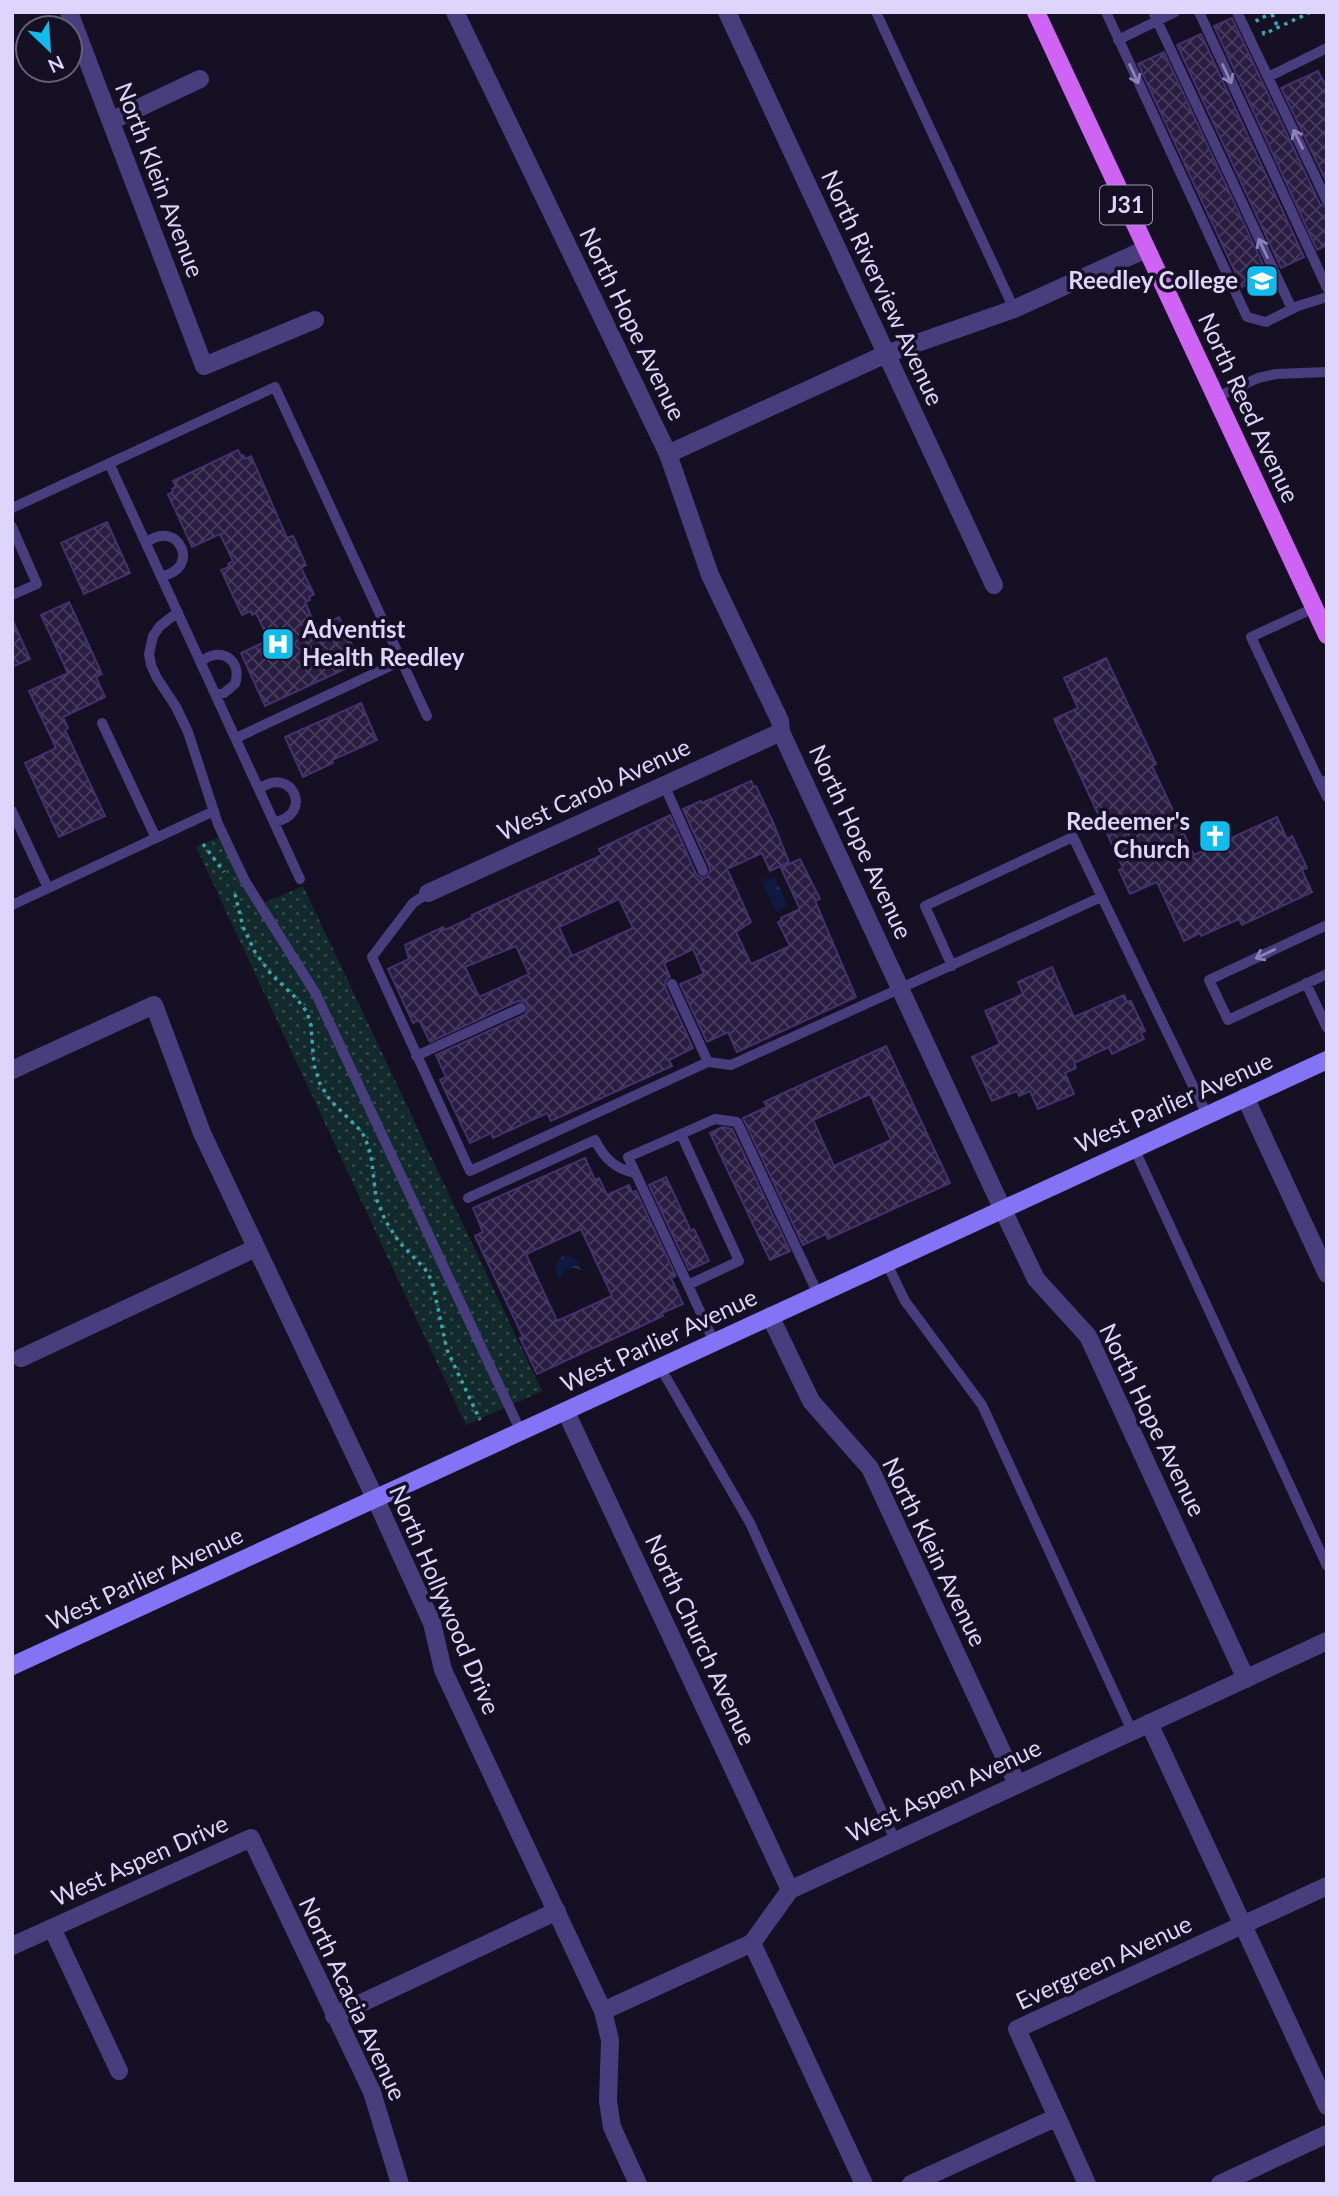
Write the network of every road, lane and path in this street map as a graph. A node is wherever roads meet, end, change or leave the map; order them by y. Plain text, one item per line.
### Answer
1 (69, 12) edge
2 (455, 12) edge
3 (727, 12) edge
4 (876, 12) edge
5 (1036, 12) edge
6 (1105, 12) edge
7 (1175, 12) edge
8 (1199, 12) edge
9 (1237, 12) edge
10 (1311, 12) edge
11 (1272, 13) edge
12 (1155, 17) edge
13 (1278, 28) junction
14 (1118, 40) junction
15 (1325, 53) edge
16 (1268, 77) junction
17 (200, 79) dead end
18 (111, 121) junction
19 (1327, 201) edge
20 (1146, 249) junction
21 (1327, 288) edge
22 (1327, 297) edge
23 (1014, 309) junction
24 (1292, 309) junction
25 (315, 320) dead end
26 (886, 354) junction
27 (1327, 372) edge
28 (1217, 397) junction
29 (668, 454) junction
30 (109, 463) junction
31 (12, 508) edge
32 (12, 527) edge
33 (146, 543) junction
34 (161, 576) junction
35 (994, 585) dead end
36 (12, 595) edge
37 (1314, 608) junction
38 (178, 612) junction
39 (1327, 635) edge
40 (401, 661) junction
41 (201, 662) junction
42 (216, 695) junction
43 (427, 716) dead end
44 (102, 723) dead end
45 (781, 732) junction
46 (236, 738) junction
47 (1323, 781) edge
48 (664, 785) junction
49 (259, 789) junction
50 (1327, 797) edge
51 (12, 811) edge
52 (214, 811) junction
53 (274, 822) junction
54 (156, 838) junction
55 (203, 844) dead end
56 (703, 871) dead end
57 (300, 879) dead end
58 (229, 880) dead end
59 (48, 888) junction
60 (233, 888) dead end
61 (428, 893) joint
62 (1101, 897) junction
63 (12, 905) edge
64 (1327, 925) edge
65 (952, 967) junction
66 (1327, 974) edge
67 (672, 984) dead end
68 (1306, 984) junction
69 (901, 987) junction
70 (521, 1008) dead end
71 (1327, 1028) edge
72 (416, 1056) junction
73 (1327, 1060) edge
74 (708, 1062) junction
75 (12, 1070) edge
76 (1245, 1097) junction
77 (1207, 1115) junction
78 (681, 1134) junction
79 (1135, 1148) junction
80 (628, 1157) junction
81 (612, 1164) junction
82 (635, 1173) junction
83 (468, 1199) dead end
84 (1002, 1208) junction
85 (256, 1248) junction
86 (887, 1262) junction
87 (1327, 1274) edge
88 (688, 1285) junction
89 (818, 1294) junction
90 (770, 1316) junction
91 (713, 1342) junction
92 (22, 1358) dead end
93 (660, 1367) junction
94 (566, 1412) junction
95 (480, 1420) dead end
96 (521, 1432) junction
97 (376, 1500) junction
98 (1327, 1566) edge
99 (1327, 1641) edge
100 (12, 1666) edge
101 (1246, 1679) junction
102 (1149, 1723) junction
103 (1132, 1731) junction
104 (1017, 1784) junction
105 (251, 1838) joint
106 (895, 1840) junction
107 (1327, 1886) edge
108 (790, 1890) junction
109 (557, 1912) junction
110 (1243, 1925) junction
111 (52, 1928) junction
112 (752, 1943) junction
113 (12, 1946) edge
114 (603, 2011) junction
115 (334, 2016) junction
116 (118, 2071) dead end
117 (1327, 2106) edge
118 (1056, 2117) junction
119 (1327, 2134) edge
120 (400, 2184) edge
121 (638, 2184) edge
122 (864, 2184) edge
123 (911, 2184) edge
124 (1087, 2184) edge
125 (1220, 2184) edge

1 - 18 street, North Klein Avenue
2 - 29 street, North Hope Avenue
3 - 26 street, North Riverview Avenue
4 - 23 lane
5 - 20 main road, North Reed Avenue / J31
6 - 14 lane
7 - 12 lane
8 -> 21 lane
9 - 16 lane
10 - 13 path
11 - 13 path
11 - 13 path
12 - 14 lane
24 -> 12 lane
14 -> 24 lane
15 - 16 lane
19 -> 16 lane
17 - 18 street
18 - 25 street, North Klein Avenue
20 - 23 street
20 - 28 main road, North Reed Avenue / J31
22 - 24 lane
23 - 26 street
26 - 29 street
26 - 35 street, North Riverview Avenue
27 - 28 lane
28 - 37 main road, North Reed Avenue / J31
29 - 45 street, North Hope Avenue
30 - 31 lane
30 - 33 lane
30 - 40 lane
32 - 36 lane
33 - 34 lane
33 - 34 lane
34 - 38 lane
37 - 39 main road, North Reed Avenue / J31
37 - 47 lane
38 - 41 lane
38 - 52 lane
40 - 43 lane
40 - 46 lane
41 - 42 lane
41 - 42 lane
42 - 46 lane
44 - 54 lane
45 - 48 street, West Carob Avenue
45 - 69 street, North Hope Avenue
46 - 49 lane
47 - 50 lane
48 - 56 lane
48 - 61 street, West Carob Avenue
49 - 53 lane
49 - 53 lane
51 - 59 lane
52 - 54 lane
52 - 96 lane
53 - 57 lane
54 - 59 lane
55 - 58 path
59 - 63 lane
60 - 95 path
61 - 72 lane
62 - 65 lane
62 - 65 lane
62 - 77 lane
64 -> 68 lane
65 - 69 lane
66 - 68 lane
67 - 74 lane
68 - 71 lane
69 - 74 lane
69 - 84 street, North Hope Avenue
70 - 72 lane
72 - 74 lane
73 - 76 street, West Parlier Avenue
75 - 85 street, North Hollywood Drive
76 - 77 street, West Parlier Avenue
76 - 87 street
77 - 79 street, West Parlier Avenue
78 - 80 lane
78 - 88 lane
78 - 89 lane
79 - 84 street, West Parlier Avenue
79 - 98 lane
80 - 81 lane
80 - 82 lane
81 - 82 lane
81 - 83 lane
82 - 88 lane
84 - 86 street, West Parlier Avenue
84 - 101 street, North Hope Avenue
85 - 92 street
85 - 97 street, North Hollywood Drive
86 - 89 street, West Parlier Avenue
86 - 103 lane
88 - 91 lane
89 - 90 street, West Parlier Avenue
90 - 91 street, West Parlier Avenue
90 - 104 street, North Klein Avenue
91 - 93 street, West Parlier Avenue
93 - 94 street, West Parlier Avenue
93 - 106 lane
94 - 96 street, West Parlier Avenue
94 - 108 street, North Church Avenue
96 - 97 street, West Parlier Avenue
97 - 100 street, West Parlier Avenue
97 - 109 street, North Hollywood Drive
99 - 101 street, West Aspen Avenue
101 - 102 street, West Aspen Avenue
102 - 103 street, West Aspen Avenue
102 - 110 street
103 - 104 street, West Aspen Avenue
104 - 106 street, West Aspen Avenue
105 - 111 street, West Aspen Drive
105 - 115 street, North Acacia Avenue
106 - 108 street, West Aspen Avenue
107 - 110 street, Evergreen Avenue
108 - 112 street, West Aspen Avenue
109 - 114 street, North Hollywood Drive
109 - 115 street
110 - 117 street
110 - 118 street, Evergreen Avenue
111 - 113 street, West Aspen Drive
111 - 116 street
112 - 114 street, West Aspen Avenue
112 - 122 street
114 - 121 street, North Hollywood Drive
115 - 120 street, North Acacia Avenue
118 - 123 street
118 - 124 street
119 - 125 street

